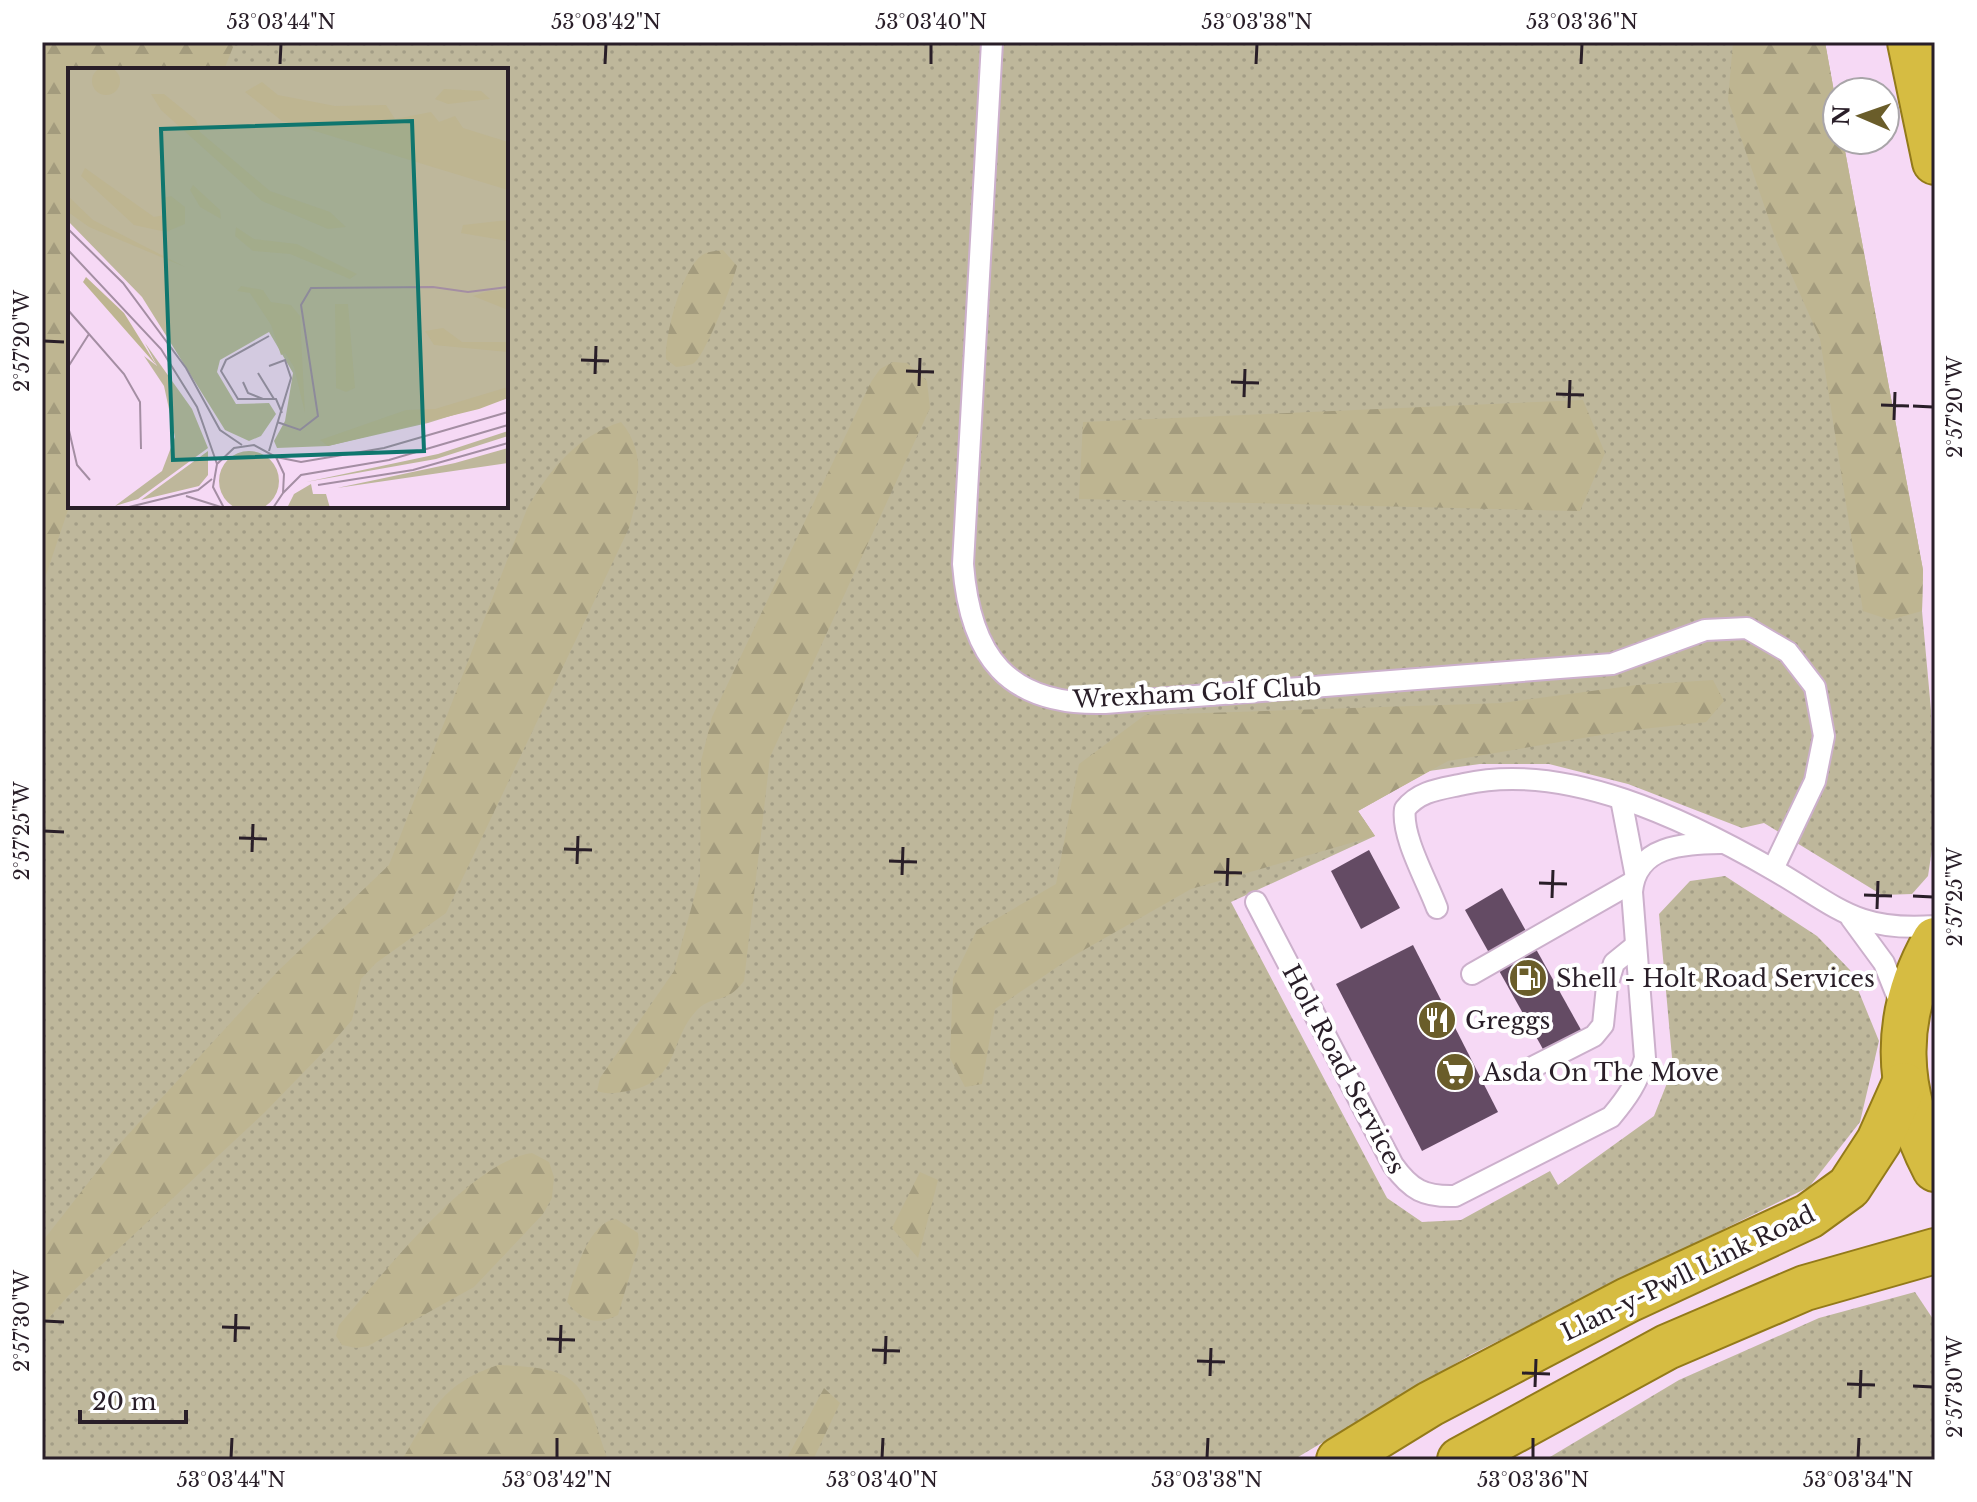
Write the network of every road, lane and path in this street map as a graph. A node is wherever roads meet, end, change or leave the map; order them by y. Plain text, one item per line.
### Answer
1 (992, 42) edge
2 (1910, 42) edge
3 (1935, 162) edge
4 (1621, 799) junction
5 (1721, 843) junction
6 (1773, 869) junction
7 (1634, 877) junction
8 (1256, 902) dead end
9 (1437, 908) dead end
10 (1851, 918) junction
11 (1935, 926) edge
12 (1935, 940) edge
13 (1635, 946) junction
14 (1472, 974) dead end
15 (1905, 1015) junction
16 (1527, 1070) dead end
17 (1904, 1085) junction
18 (1935, 1169) edge
19 (1935, 1251) edge
20 (1339, 1460) edge
21 (1460, 1460) edge

1 - 6 lane, Wrexham Golf Club
2 - 3 highway
4 - 5 lane
4 - 7 lane, Holt Road Services
4 - 9 lane
5 - 6 lane
5 - 7 lane
6 - 10 lane
7 - 13 lane, Holt Road Services
7 - 14 lane
8 - 13 lane, Holt Road Services
10 - 11 lane
10 - 15 lane
12 - 15 highway
13 - 16 lane
15 - 17 highway
17 - 18 highway
17 - 20 highway, Llan-y-Pwll Link Road
19 - 21 highway

